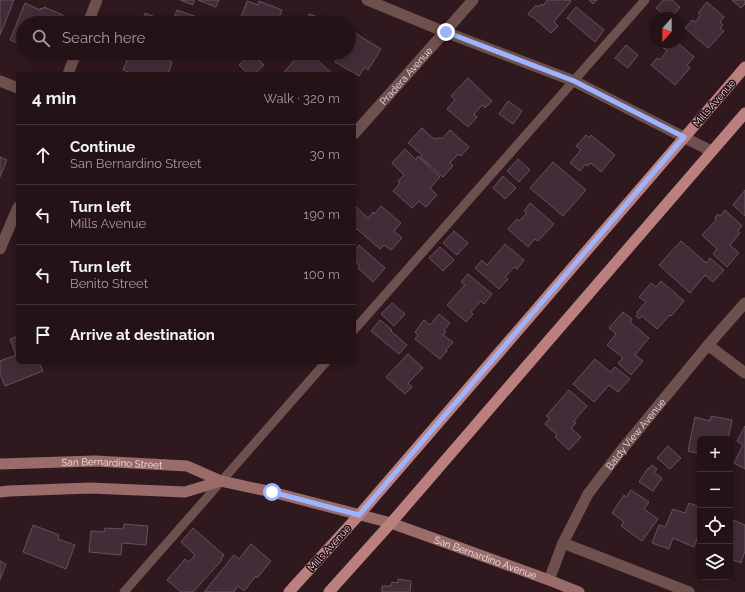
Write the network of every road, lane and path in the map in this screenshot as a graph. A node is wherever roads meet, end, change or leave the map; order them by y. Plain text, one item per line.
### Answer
1 (97, 0) edge
2 (367, 0) edge
3 (473, 0) edge
4 (645, 0) edge
5 (91, 16) edge
6 (446, 32) junction
7 (73, 60) edge
8 (745, 67) edge
9 (69, 72) edge
10 (0, 81) edge
11 (574, 81) junction
12 (16, 87) edge
13 (745, 113) edge
14 (356, 132) edge
15 (684, 137) junction
16 (711, 151) junction
17 (16, 212) edge
18 (0, 250) edge
19 (745, 303) edge
20 (356, 328) edge
21 (708, 345) junction
22 (324, 364) edge
23 (745, 373) edge
24 (0, 464) edge
25 (221, 481) junction
26 (0, 492) edge
27 (359, 515) junction
28 (391, 523) junction
29 (563, 543) junction
30 (549, 580) junction
31 (124, 592) edge
32 (289, 592) edge
33 (329, 592) edge
34 (579, 592) edge
35 (689, 592) edge

1 - 5 street
2 - 6 street
3 - 6 street, Pradera Avenue
4 - 11 lane
6 - 11 street
6 - 14 street, Pradera Avenue
7 - 9 street
8 - 15 main road, Mills Avenue
10 - 12 street
11 - 15 street
11 - 20 lane
13 - 16 main road
15 - 16 street
15 - 27 main road, Mills Avenue
16 - 28 main road
17 - 18 street
19 - 21 street, Baldy View Avenue
21 - 23 street
21 - 29 street, Baldy View Avenue
22 - 25 lane
24 - 25 main road, San Bernardino Street
25 - 26 main road, San Bernardino Street
25 - 27 main road, San Bernardino Street
25 - 31 lane
27 - 28 main road, San Bernardino Street
27 - 32 main road, Mills Avenue
28 - 30 main road, San Bernardino Avenue
28 - 33 main road
29 - 30 street, Baldy View Avenue
29 - 35 street
30 - 34 main road, San Bernardino Avenue

